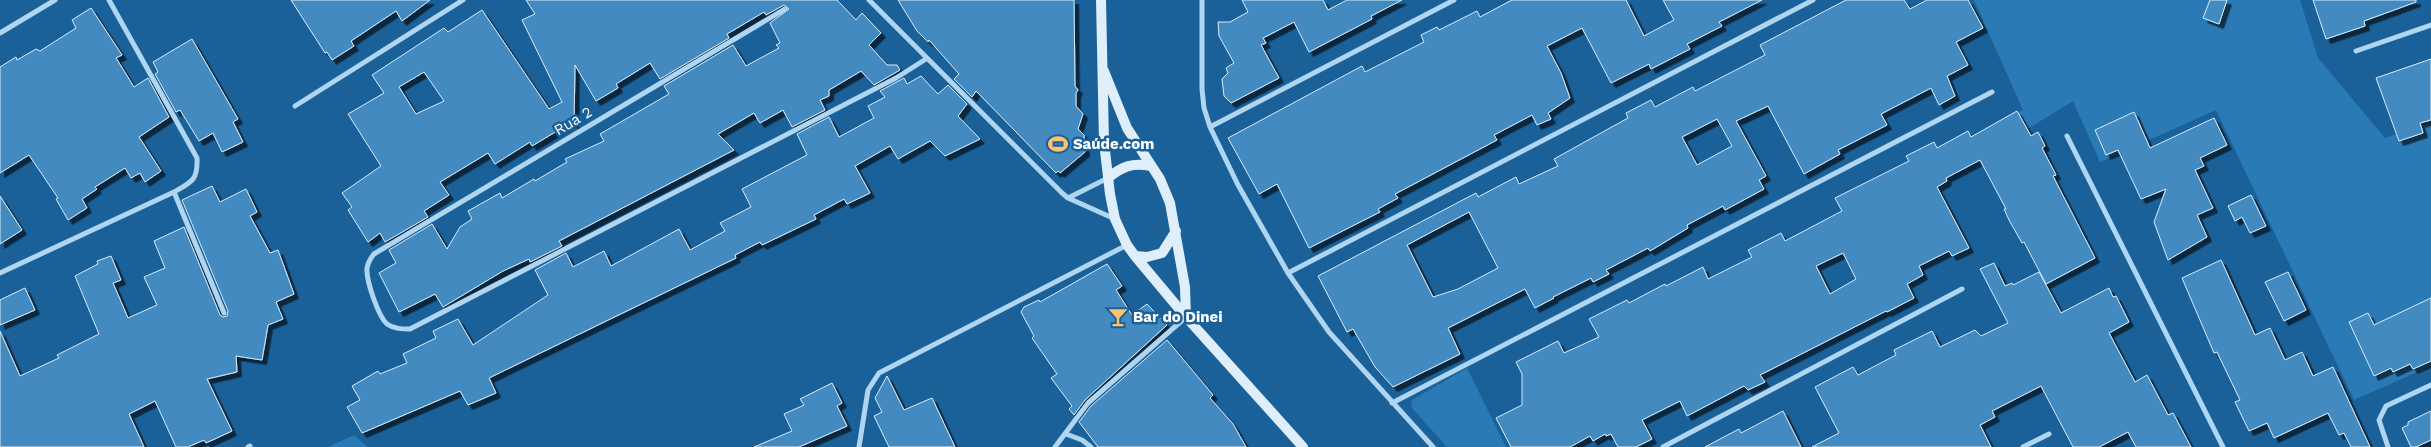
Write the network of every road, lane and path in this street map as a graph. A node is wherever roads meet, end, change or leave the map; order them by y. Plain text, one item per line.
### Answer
1 (55, 0) edge
2 (109, 0) edge
3 (462, 0) edge
4 (869, 0) edge
5 (1101, 0) edge
6 (1202, 0) edge
7 (1454, 0) edge
8 (1813, 0) edge
9 (785, 10) dead end
10 (2431, 25) edge
11 (0, 34) edge
12 (2356, 51) dead end
13 (926, 59) junction
14 (1102, 66) junction
15 (1992, 92) dead end
16 (294, 106) dead end
17 (1210, 127) junction
18 (2067, 136) dead end
19 (1150, 166) junction
20 (1108, 178) junction
21 (174, 192) junction
22 (1068, 198) junction
23 (1115, 219) junction
24 (1176, 230) junction
25 (1127, 245) junction
26 (1135, 256) junction
27 (0, 272) edge
28 (1288, 272) junction
29 (1962, 289) dead end
30 (224, 312) dead end
31 (1186, 317) junction
32 (2431, 385) edge
33 (1392, 403) junction
34 (1066, 434) junction
35 (2049, 434) dead end
36 (858, 447) edge
37 (1055, 447) edge
38 (1091, 447) edge
39 (1303, 447) edge
40 (1432, 447) edge
41 (1663, 447) edge
42 (2023, 447) edge
43 (2223, 447) edge
44 (2388, 447) edge

1 - 11 street
2 - 21 street
3 - 16 street
4 - 13 street
5 - 14 main road
6 - 17 street
7 - 17 street
8 - 28 street
9 - 13 street, Rua 2
10 - 12 street
13 - 22 street
14 - 19 main road
14 - 20 main road
15 - 33 street
17 - 28 street
18 - 43 street
19 - 20 main road
19 - 24 main road
20 - 22 street
20 - 23 main road
21 - 27 street
21 - 30 street
22 - 23 street
23 - 25 main road
24 - 26 main road
24 - 31 main road
25 - 26 main road
25 - 36 street
26 - 31 main road
28 - 33 street
29 - 41 street
31 - 34 street
31 - 39 main road
32 - 44 street
33 - 40 street
34 - 37 street
34 - 38 street
35 - 42 street

